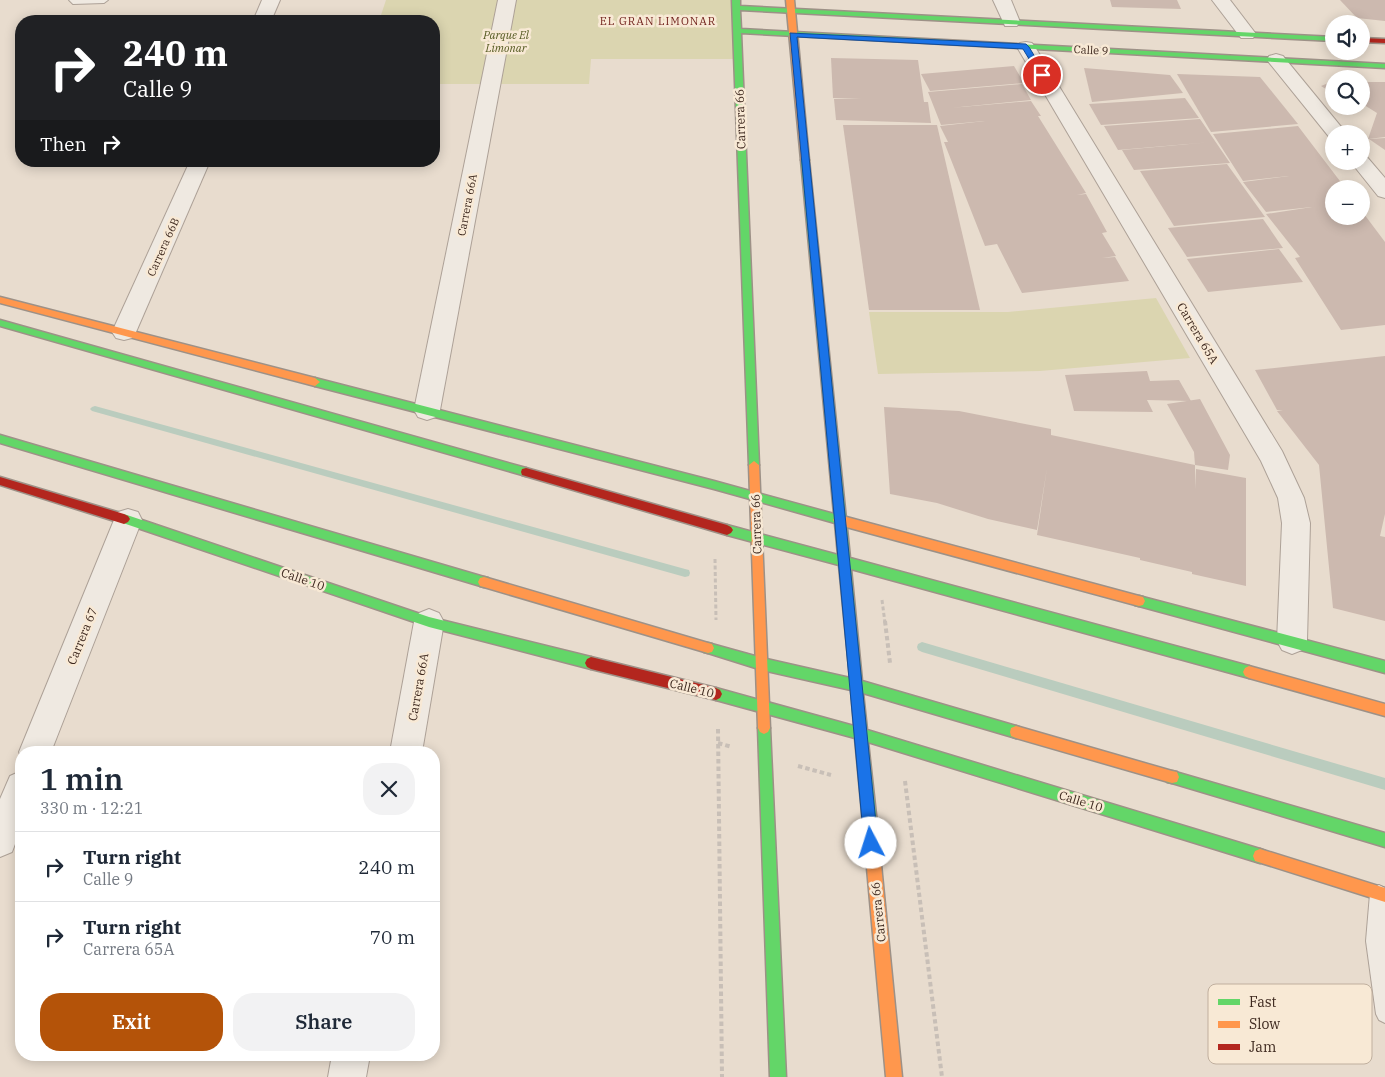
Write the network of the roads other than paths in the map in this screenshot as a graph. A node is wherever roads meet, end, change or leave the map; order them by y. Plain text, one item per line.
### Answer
1 (104, 0) edge
2 (271, 0) edge
3 (507, 0) edge
4 (1002, 0) edge
5 (1221, 0) edge
6 (73, 1) edge
7 (736, 4) edge
8 (790, 5) edge
9 (265, 15) edge
10 (1011, 22) junction
11 (736, 31) junction
12 (793, 34) junction
13 (1247, 34) junction
14 (1325, 38) edge
15 (1370, 40) edge
16 (1385, 41) edge
17 (1026, 47) junction
18 (1276, 60) junction
19 (1385, 66) edge
20 (1330, 125) edge
21 (197, 167) edge
22 (1368, 170) edge
23 (1385, 191) edge
24 (0, 300) edge
25 (0, 323) edge
26 (124, 332) junction
27 (0, 335) edge
28 (76, 343) junction
29 (427, 410) junction
30 (0, 439) edge
31 (0, 480) edge
32 (756, 498) junction
33 (128, 520) junction
34 (841, 521) junction
35 (756, 540) junction
36 (844, 563) junction
37 (430, 622) junction
38 (1292, 641) junction
39 (762, 664) junction
40 (1385, 667) edge
41 (856, 685) junction
42 (763, 709) junction
43 (1385, 710) edge
44 (861, 735) junction
45 (37, 746) edge
46 (407, 746) edge
47 (15, 801) edge
48 (0, 840) edge
49 (1385, 840) edge
50 (1382, 894) edge
51 (1385, 1014) edge
52 (350, 1061) edge
53 (347, 1077) edge
54 (778, 1077) edge
55 (894, 1077) edge

1 - 6 lane
2 - 9 street
3 - 29 street, Carrera 66A
4 - 10 street
5 - 13 street
7 - 8 main road, Calle 9
7 - 11 main road, Carrera 66
8 - 10 main road, Calle 9
8 - 12 main road, Carrera 66
10 - 13 main road, Calle 9
11 - 12 main road, Calle 9
11 - 32 main road, Carrera 66
12 - 17 main road, Calle 9
12 - 34 main road, Carrera 66
13 - 14 main road, Calle 9
15 - 16 main road
17 - 18 main road, Calle 9
17 - 38 street, Carrera 65A
18 - 19 main road, Calle 9
18 - 20 street
21 - 26 street, Carrera 66B
22 - 23 street
24 - 26 main road
25 - 28 main road
26 - 29 main road
27 - 28 main road
28 - 35 main road
29 - 32 main road
30 - 39 main road
31 - 33 main road, Calle 10
32 - 34 main road
32 - 35 main road, Carrera 66
33 - 37 main road, Calle 10
33 - 45 street, Carrera 67
34 - 36 main road, Carrera 66
34 - 38 main road
35 - 36 main road
35 - 39 main road, Carrera 66
36 - 41 main road, Carrera 66
36 - 43 main road
37 - 42 main road, Calle 10
37 - 46 street, Carrera 66A
38 - 40 main road
39 - 41 main road
39 - 42 main road, Carrera 66
41 - 44 main road, Carrera 66
41 - 49 main road
42 - 44 main road, Calle 10
42 - 54 main road, Carrera 66
44 - 50 main road, Calle 10
44 - 55 main road, Carrera 66
47 - 48 street
50 - 51 lane
52 - 53 street

